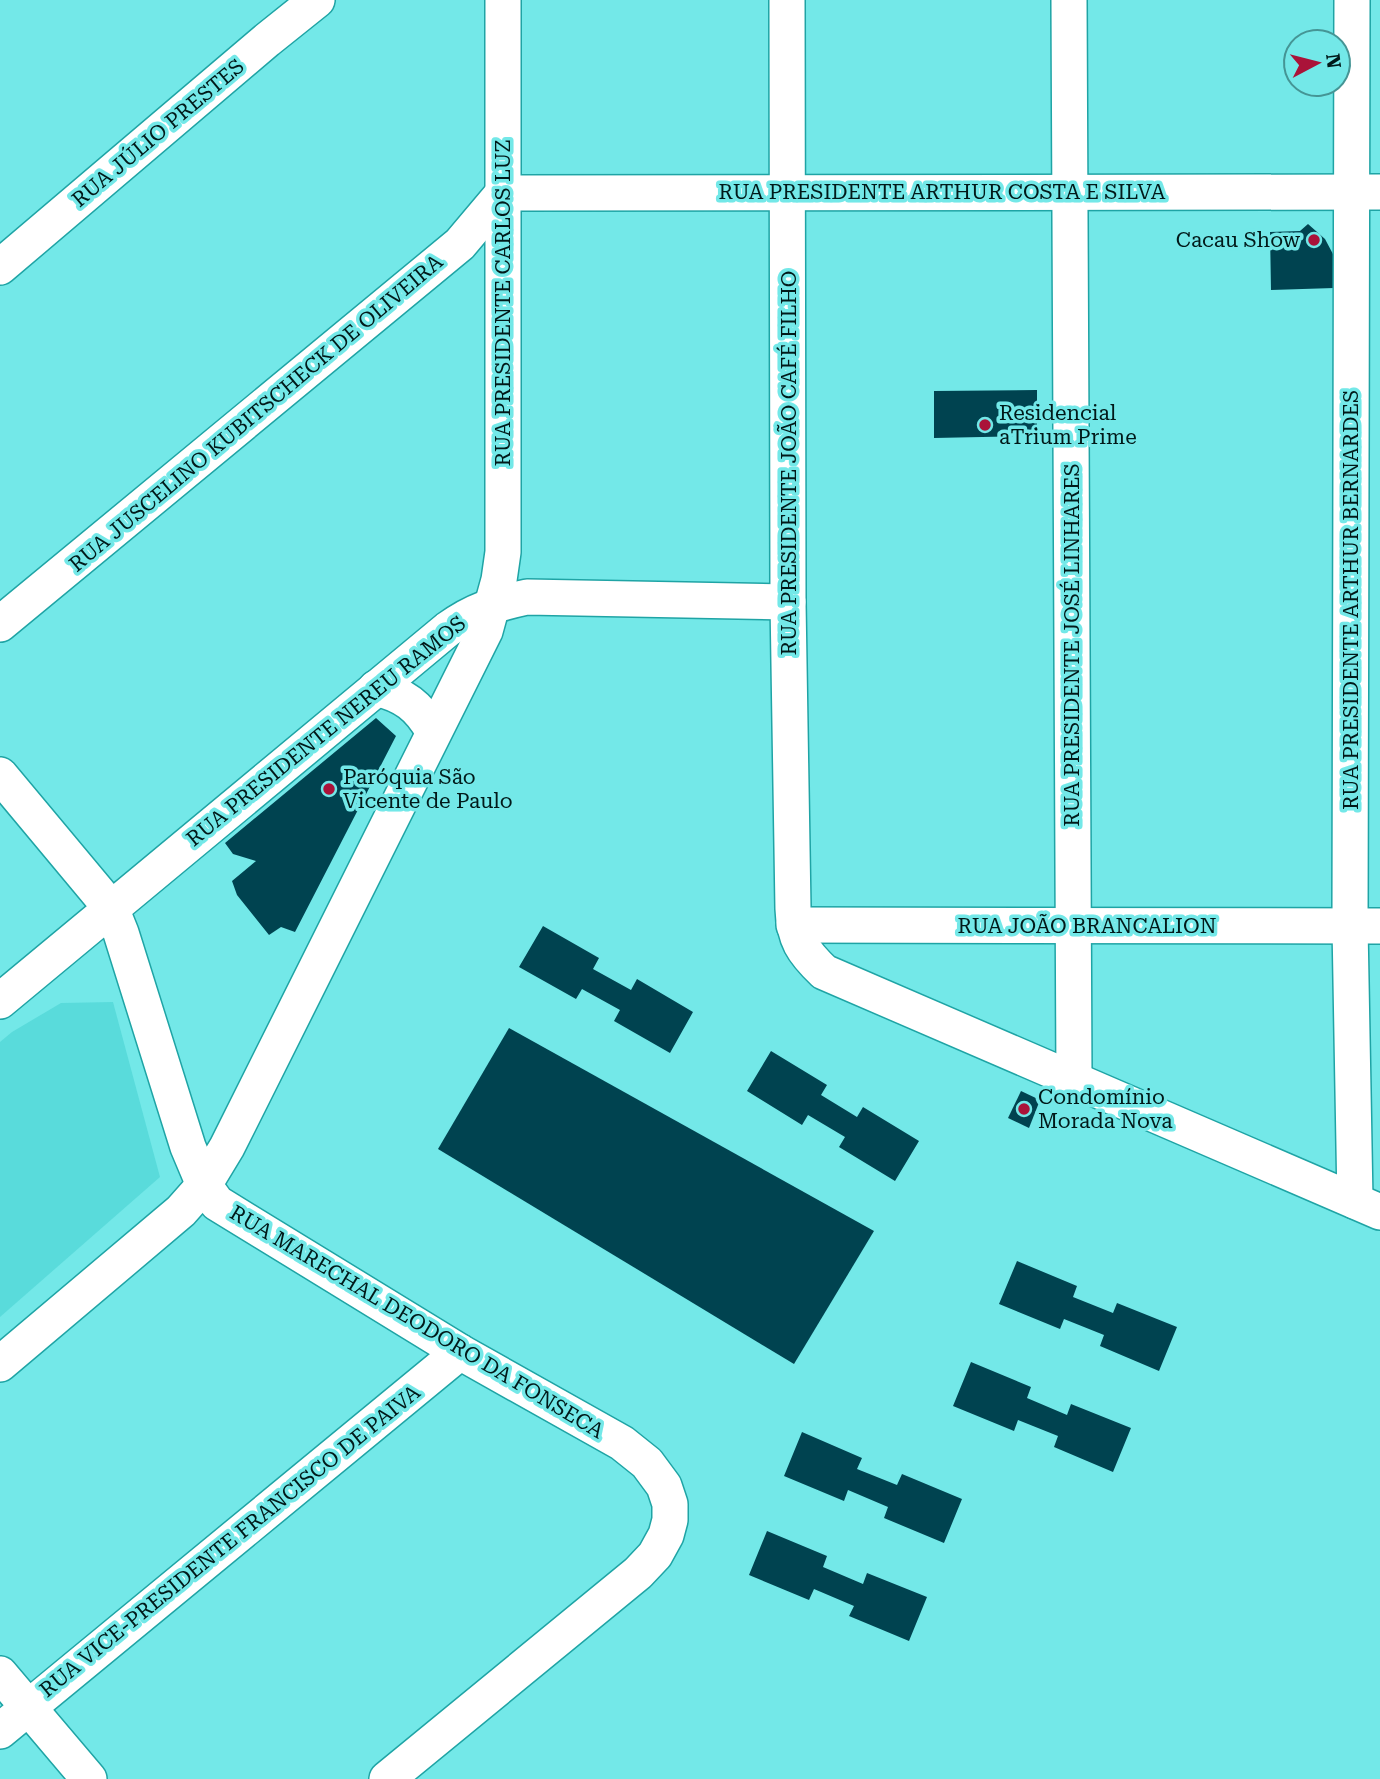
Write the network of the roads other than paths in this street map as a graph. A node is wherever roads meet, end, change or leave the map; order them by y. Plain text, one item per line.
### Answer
1 (317, 0) edge
2 (503, 0) edge
3 (787, 0) edge
4 (1069, 0) edge
5 (1352, 0) edge
6 (789, 192) junction
7 (1070, 192) junction
8 (1366, 192) edge
9 (503, 193) junction
10 (0, 267) edge
11 (788, 602) junction
12 (492, 605) junction
13 (0, 624) edge
14 (376, 688) junction
15 (433, 731) junction
16 (0, 775) edge
17 (111, 908) junction
18 (794, 925) junction
19 (1073, 926) junction
20 (1365, 926) edge
21 (0, 1001) edge
22 (1074, 1080) junction
23 (204, 1185) junction
24 (1367, 1206) edge
25 (460, 1352) junction
26 (0, 1364) edge
27 (0, 1674) edge
28 (27, 1707) junction
29 (0, 1731) edge
30 (89, 1779) edge
31 (387, 1779) edge

1 - 10 street, RUA JÚLIO PRESTES
2 - 9 street, RUA PRESIDENTE CARLOS LUZ
3 - 6 street, RUA PRESIDENTE JOÃO CAFÉ FILHO
4 - 7 street, RUA PRESIDENTE JOSÉ LINHARES
5 - 8 street, RUA PRESIDENTE ARTHUR BERNARDES
6 - 7 street, RUA PRESIDENTE ARTHUR COSTA E SILVA
6 - 9 street, RUA PRESIDENTE ARTHUR COSTA E SILVA
6 - 11 street, RUA PRESIDENTE JOÃO CAFÉ FILHO
7 - 8 street, RUA PRESIDENTE ARTHUR COSTA E SILVA
7 - 19 street, RUA PRESIDENTE JOSÉ LINHARES
8 - 20 street, RUA PRESIDENTE ARTHUR BERNARDES
9 - 12 street, RUA PRESIDENTE CARLOS LUZ
9 - 13 street, RUA JUSCELINO KUBITSCHECK DE OLIVEIRA
11 - 12 street, RUA PRESIDENTE NEREU RAMOS
11 - 18 street, RUA PRESIDENTE JOÃO CAFÉ FILHO
12 - 14 street, RUA PRESIDENTE NEREU RAMOS
12 - 15 street, RUA PRESIDENTE CARLOS LUZ
14 - 15 street
14 - 17 street, RUA PRESIDENTE NEREU RAMOS
15 - 23 street, RUA PRESIDENTE CARLOS LUZ
16 - 17 street, RUA MARECHAL DEODORO DA FONSECA
17 - 21 street, RUA PRESIDENTE NEREU RAMOS
17 - 23 street, RUA MARECHAL DEODORO DA FONSECA
18 - 19 street, RUA JOÃO BRANCALION
18 - 22 street
19 - 20 street, RUA JOÃO BRANCALION
19 - 22 street, RUA PRESIDENTE JOSÉ LINHARES
20 - 24 street, RUA PRESIDENTE ARTHUR BERNARDES
22 - 24 street
23 - 25 street, RUA MARECHAL DEODORO DA FONSECA
23 - 26 street, RUA PRESIDENTE CARLOS LUZ
25 - 28 street, RUA VICE-PRESIDENTE FRANCISCO DE PAIVA
25 - 31 street, RUA MARECHAL DEODORO DA FONSECA
27 - 28 street
28 - 29 street, RUA VICE-PRESIDENTE FRANCISCO DE PAIVA
28 - 30 street

